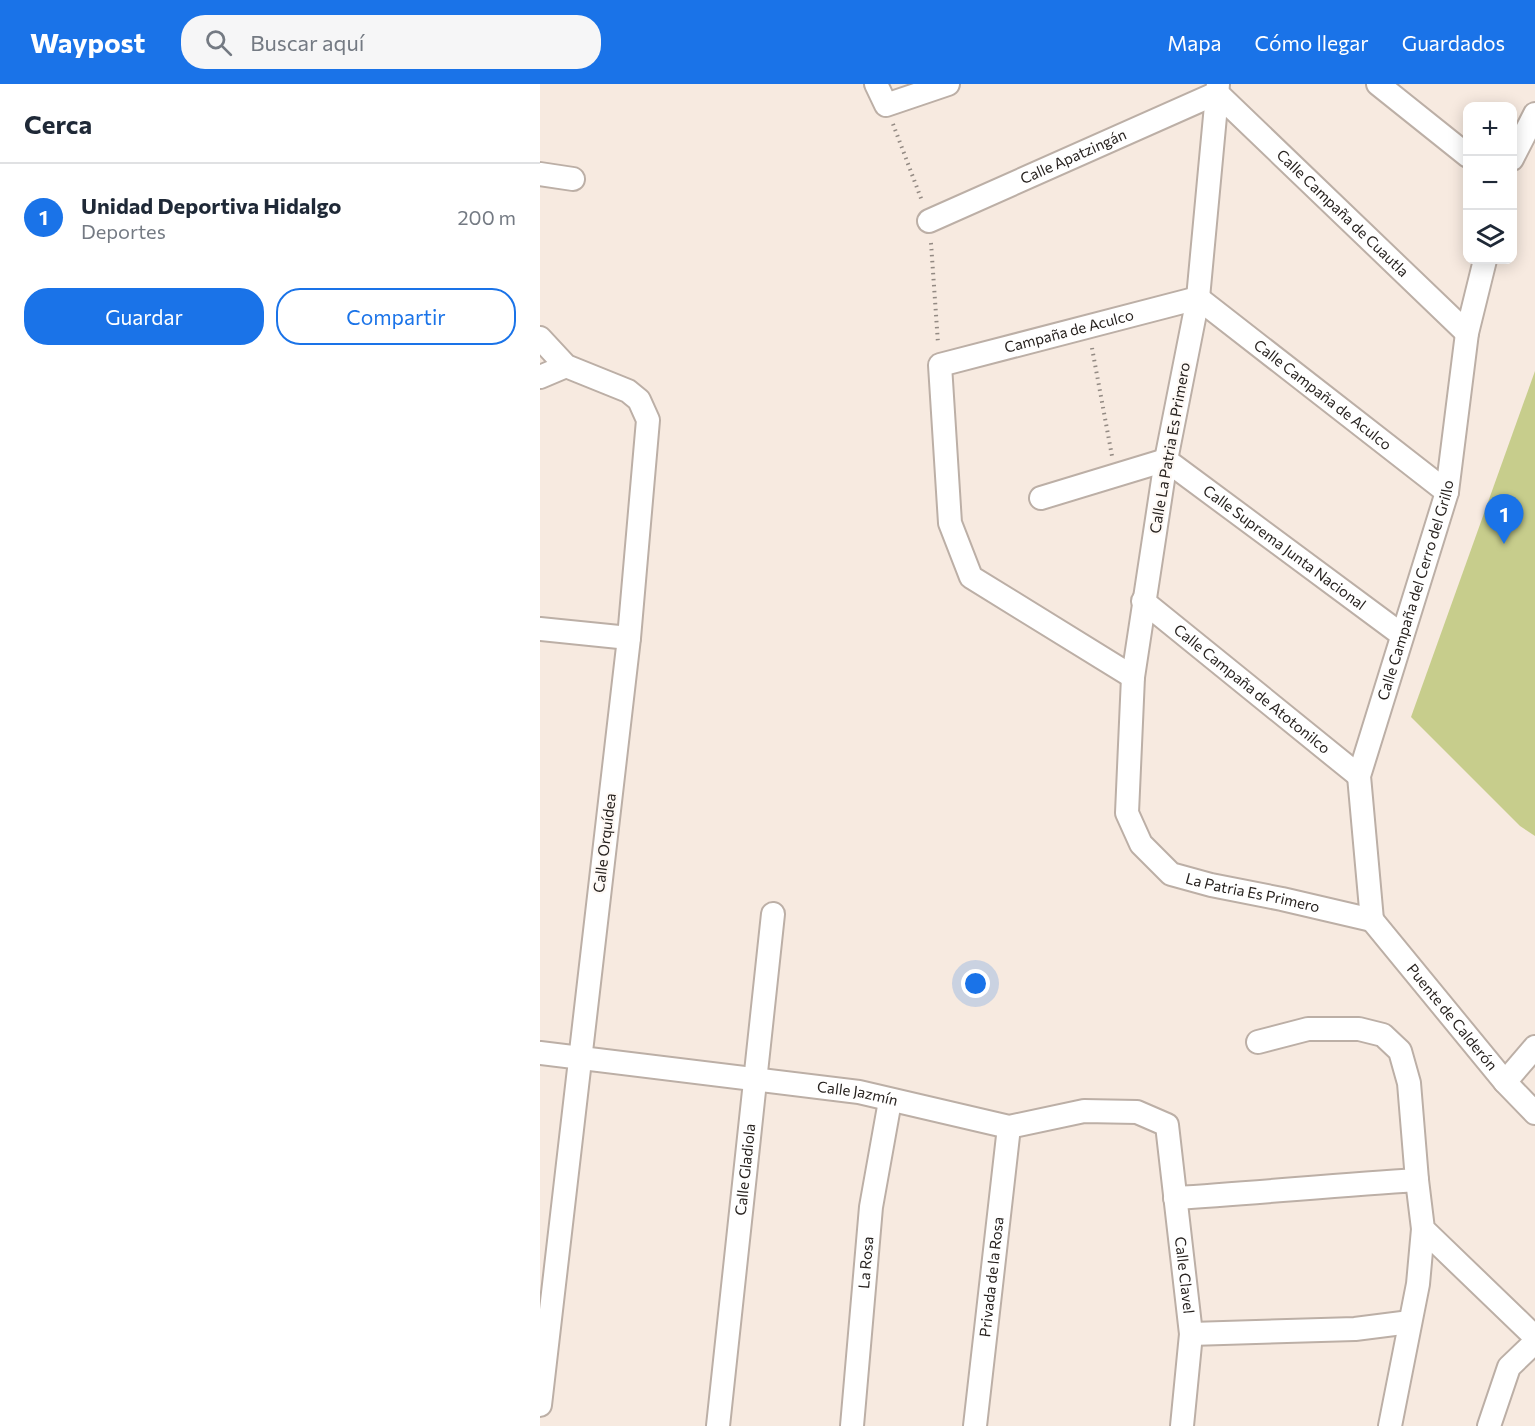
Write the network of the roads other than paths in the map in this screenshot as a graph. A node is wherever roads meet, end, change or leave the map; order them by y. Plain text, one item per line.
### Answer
1 (876, 84) edge
2 (948, 84) edge
3 (1378, 84) edge
4 (1218, 89) edge
5 (1535, 114) edge
6 (1463, 153) edge
7 (1514, 156) edge
8 (540, 174) edge
9 (573, 178) dead end
10 (929, 221) dead end
11 (1484, 264) edge
12 (1198, 298) junction
13 (1467, 333) junction
14 (540, 338) edge
15 (566, 366) junction
16 (540, 377) edge
17 (1166, 460) junction
18 (1447, 492) junction
19 (1041, 498) dead end
20 (1143, 601) junction
21 (540, 629) edge
22 (1402, 635) junction
23 (629, 638) junction
24 (1133, 677) junction
25 (1359, 776) junction
26 (1127, 813) joint
27 (773, 914) dead end
28 (1372, 920) junction
29 (1258, 1042) dead end
30 (1535, 1047) edge
31 (540, 1053) edge
32 (580, 1057) junction
33 (754, 1078) junction
34 (1505, 1082) junction
35 (890, 1101) junction
36 (1535, 1113) edge
37 (1167, 1125) joint
38 (1009, 1127) junction
39 (1417, 1180) junction
40 (1175, 1198) junction
41 (1422, 1218) junction
42 (1410, 1322) junction
43 (1191, 1334) junction
44 (1535, 1337) edge
45 (1535, 1342) edge
46 (540, 1405) edge
47 (718, 1426) edge
48 (852, 1426) edge
49 (975, 1426) edge
50 (1182, 1426) edge
51 (1390, 1426) edge
52 (1489, 1426) edge

1 - 2 street
3 - 6 street
4 - 10 street, Calle Apatzingán
4 - 12 street, Calle La Patria Es Primero
4 - 13 street, Calle Campaña de Cuautla
5 - 7 street
8 - 9 street
11 - 13 street, Calle Campaña del Cerro del Grillo
12 - 17 street, Calle La Patria Es Primero
12 - 18 street, Calle Campaña de Aculco
12 - 24 street, Campaña de Aculco
13 - 18 street, Calle Campaña del Cerro del Grillo
14 - 15 street, Calle Orquídea
15 - 16 street
15 - 23 street, Calle Orquídea
17 - 19 street
17 - 20 street, Calle La Patria Es Primero
17 - 22 street, Calle Suprema Junta Nacional
18 - 22 street, Calle Campaña del Cerro del Grillo
20 - 24 street, Calle La Patria Es Primero
20 - 25 street, Calle Campaña de Atotonilco
21 - 23 street
22 - 25 street, Calle Campaña del Cerro del Grillo
23 - 32 street, Calle Orquídea
24 - 26 street, Calle La Patria Es Primero
25 - 28 street, Calle Campaña del Cerro del Grillo
26 - 28 street, La Patria Es Primero
27 - 33 street, Calle Gladiola
28 - 34 street, Puente de Calderón
29 - 39 street
30 - 34 street
31 - 32 street, Calle Jazmín
32 - 33 street, Calle Jazmín
32 - 46 street, Calle Orquídea
33 - 35 street, Calle Jazmín
33 - 47 street, Calle Gladiola
34 - 36 street, Puente de Calderón
35 - 38 street, Calle Jazmín
35 - 48 street, La Rosa
37 - 38 street, Calle Jazmín
37 - 40 street, Calle Clavel
38 - 49 street, Privada de la Rosa
39 - 40 street
39 - 41 street
40 - 43 street, Calle Clavel
41 - 42 street
41 - 44 street
42 - 43 street
42 - 51 street
43 - 50 street, Calle Clavel
45 - 52 street

